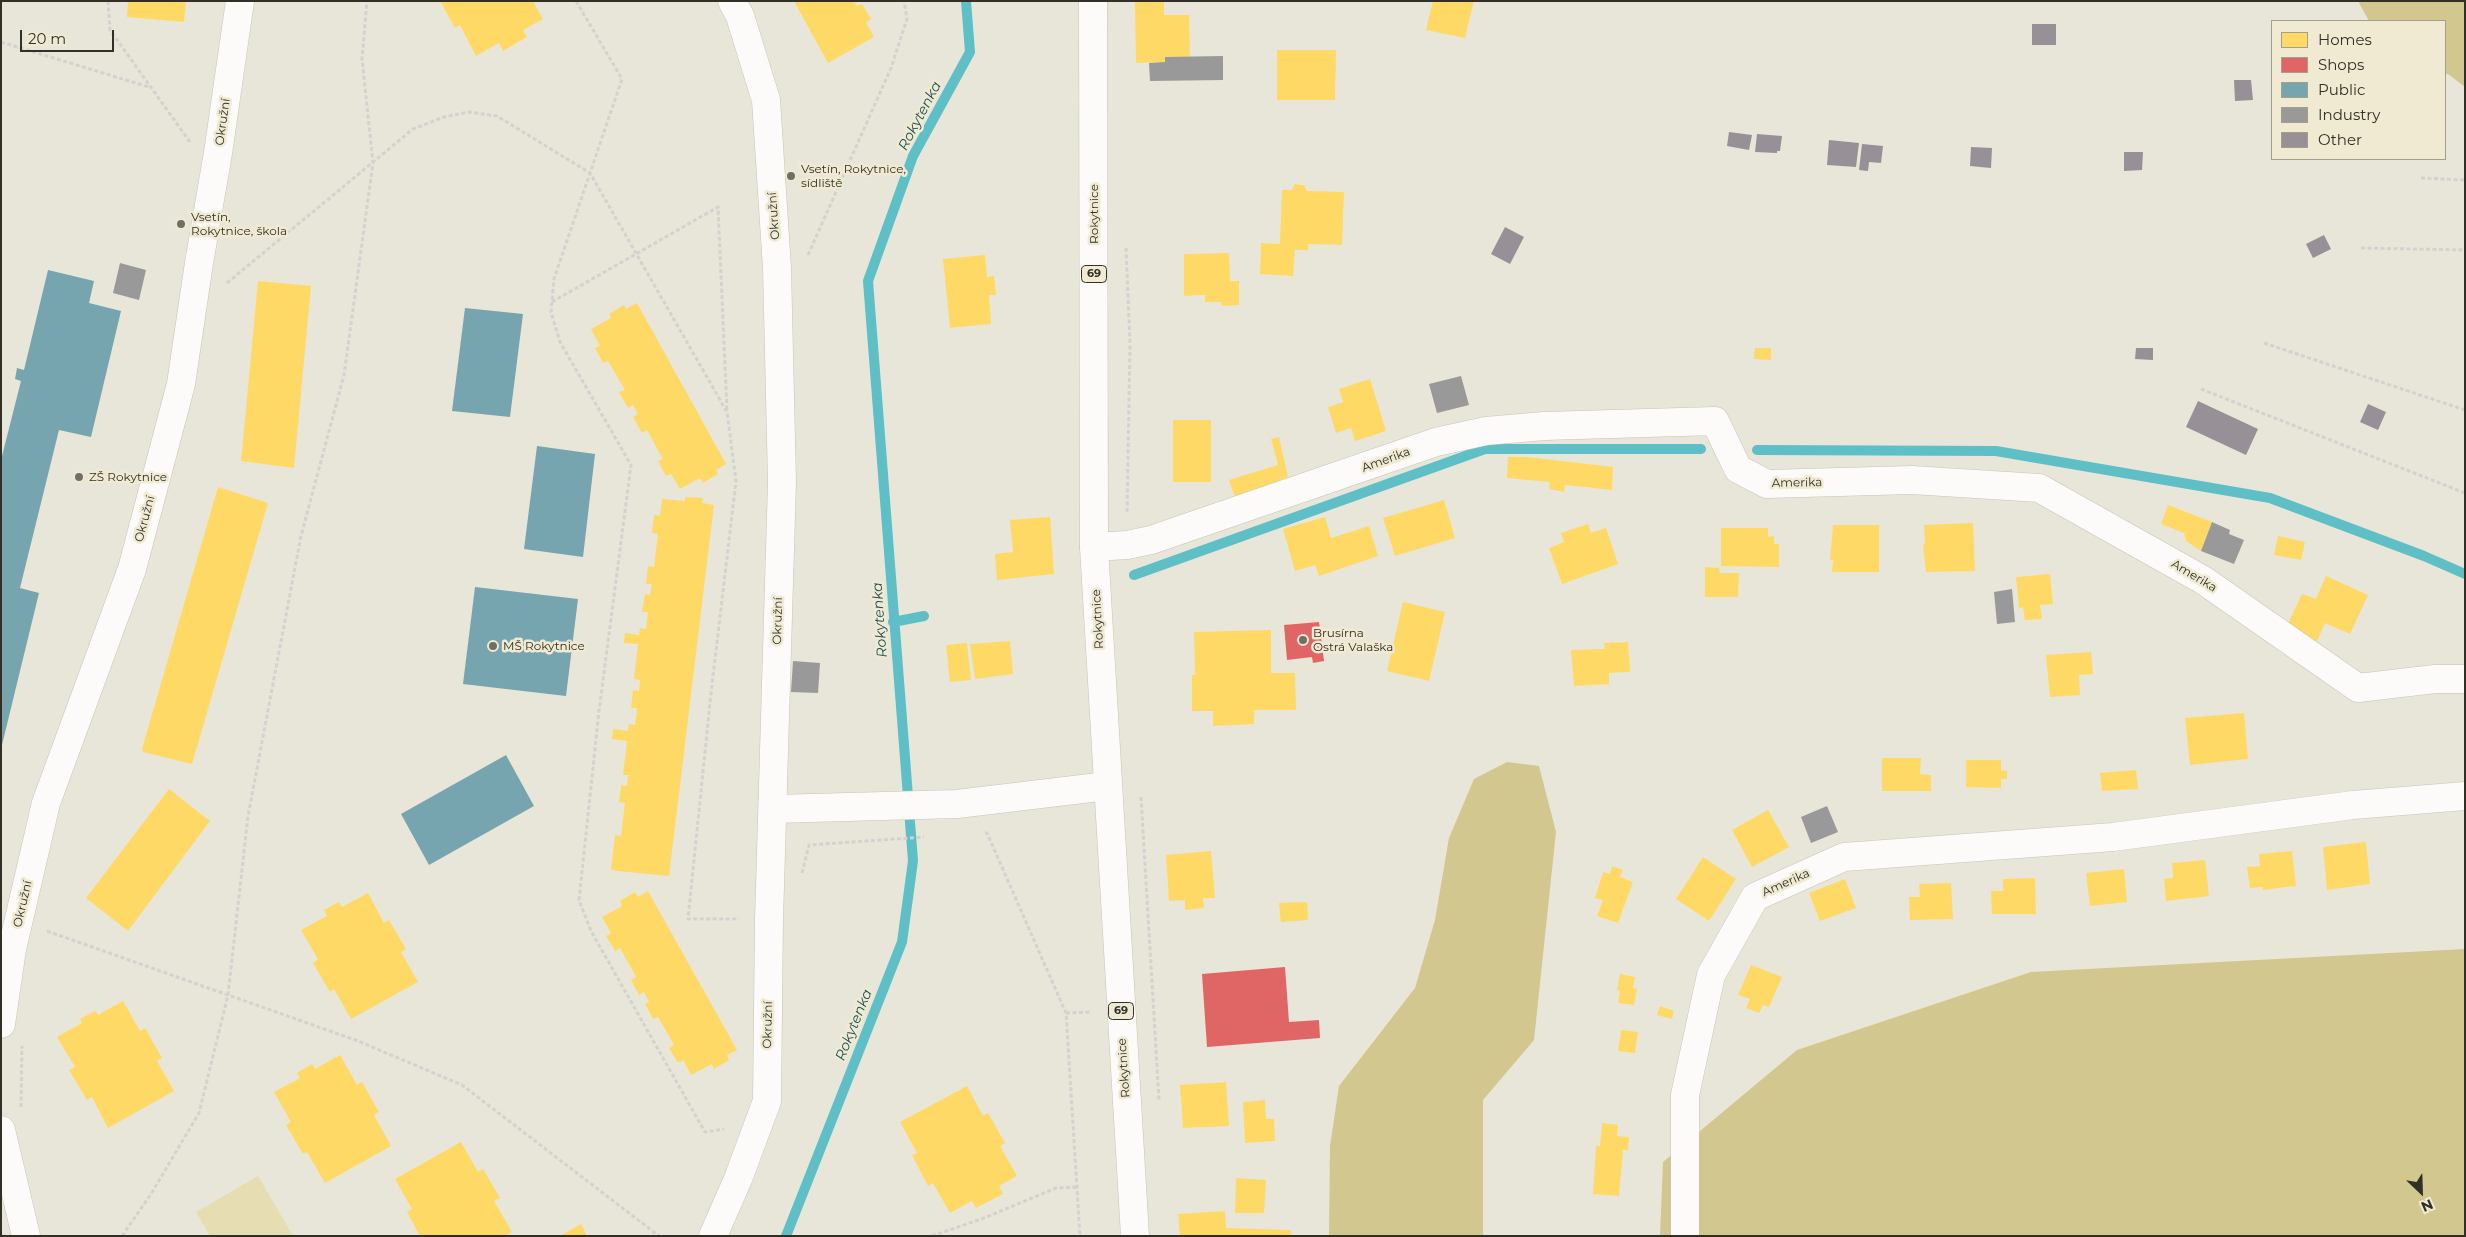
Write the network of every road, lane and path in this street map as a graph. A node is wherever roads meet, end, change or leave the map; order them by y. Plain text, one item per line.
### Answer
1 (108, 1) edge
2 (240, 1) edge
3 (367, 1) edge
4 (576, 1) edge
5 (732, 1) edge
6 (904, 1) edge
7 (1093, 1) edge
8 (1, 42) edge
9 (150, 87) junction
10 (218, 153) junction
11 (373, 162) junction
12 (590, 173) junction
13 (2422, 178) dead end
14 (2465, 180) edge
15 (2361, 248) dead end
16 (2465, 250) edge
17 (637, 254) junction
18 (777, 268) junction
19 (225, 291) dead end
20 (552, 302) junction
21 (2264, 343) dead end
22 (2202, 389) dead end
23 (2465, 410) edge
24 (727, 412) junction
25 (2465, 493) edge
26 (1094, 547) junction
27 (2465, 680) edge
28 (1107, 786) junction
29 (2465, 796) edge
30 (774, 809) junction
31 (987, 833) dead end
32 (932, 837) dead end
33 (890, 840) dead end
34 (769, 920) junction
35 (42, 929) dead end
36 (228, 995) junction
37 (1, 1024) edge
38 (22, 1041) dead end
39 (11, 1122) edge
40 (732, 1129) dead end
41 (1077, 1187) junction
42 (26, 1236) edge
43 (122, 1236) edge
44 (659, 1236) edge
45 (714, 1236) edge
46 (932, 1236) edge
47 (1080, 1236) edge
48 (1135, 1236) edge
49 (1685, 1236) edge

1 - 9 path
2 - 10 street, Okružní
3 - 11 path
4 - 12 path
5 - 18 street, Okružní
6 - 18 path
7 - 26 street, Rokytnice / 69
8 - 9 path
9 - 10 path
10 - 37 street, Okružní
11 - 12 path
11 - 19 path
11 - 36 path
12 - 17 path
12 - 20 path
13 - 14 path
15 - 16 path
17 - 20 path
17 - 24 path
17 - 24 path
18 - 30 street, Okružní
20 - 40 path
21 - 23 path
22 - 25 path
24 - 34 path
26 - 27 street, Amerika
26 - 28 street, Rokytnice / 69
28 - 30 street
28 - 48 street, Rokytnice / 69
29 - 49 street, Amerika
30 - 34 street, Okružní
31 - 41 path
32 - 33 path
34 - 45 street, Okružní
35 - 36 path
36 - 43 path
36 - 44 path
38 - 39 path
39 - 42 street
41 - 46 path
41 - 47 path

